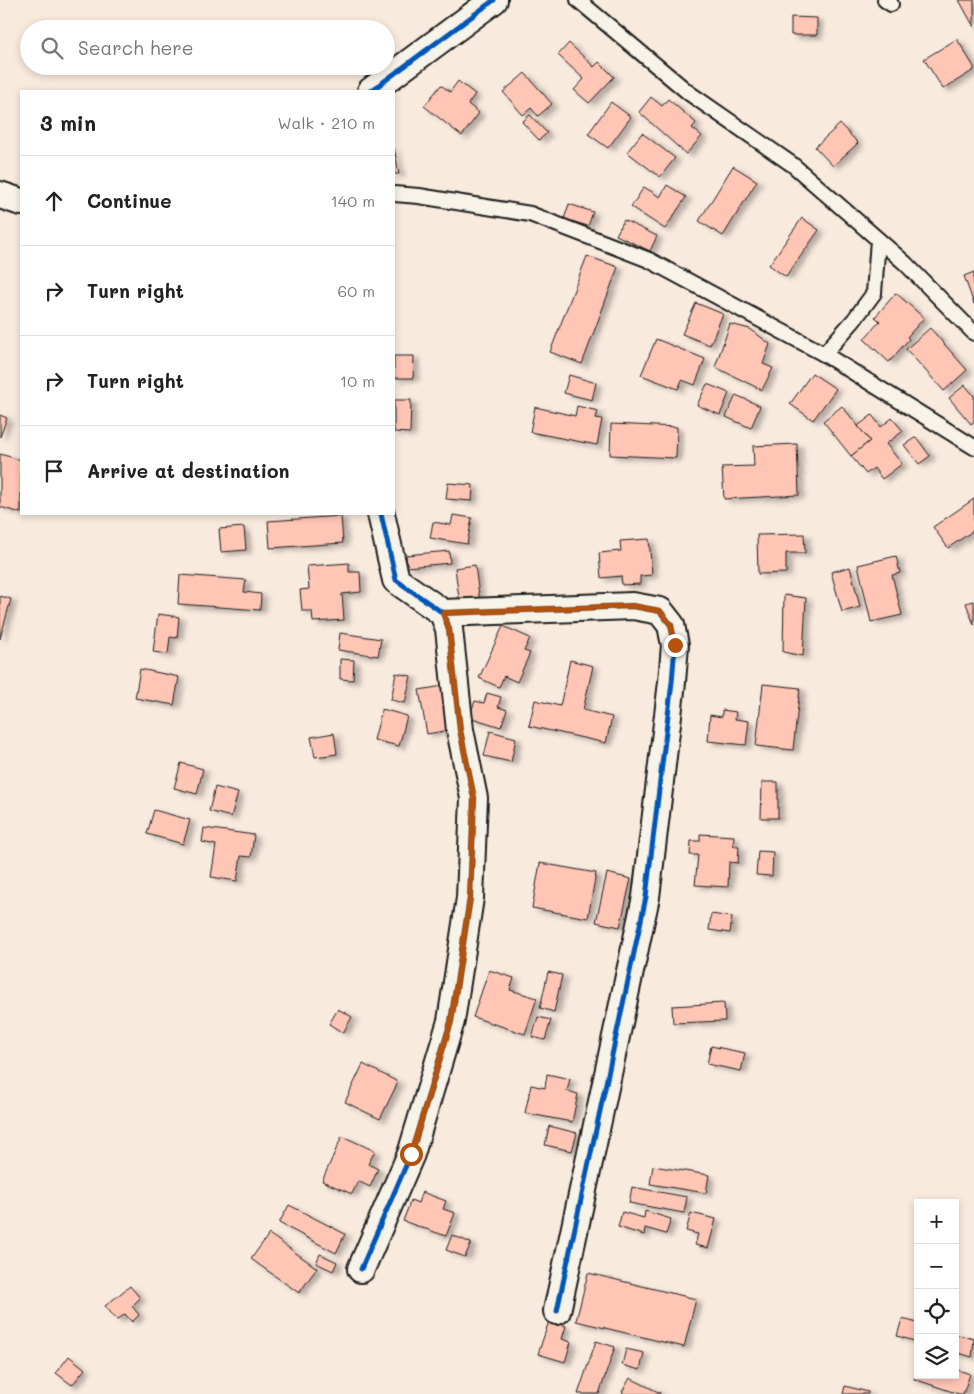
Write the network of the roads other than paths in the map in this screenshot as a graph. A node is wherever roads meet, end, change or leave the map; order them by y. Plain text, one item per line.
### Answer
1 (494, 0) edge
2 (578, 0) edge
3 (395, 73) edge
4 (392, 75) edge
5 (371, 90) edge
6 (395, 194) edge
7 (878, 240) junction
8 (974, 333) edge
9 (824, 354) junction
10 (974, 447) edge
11 (381, 515) edge
12 (443, 613) junction
13 (361, 1269) dead end
14 (557, 1311) dead end

1 - 3 street
2 - 7 lane
4 - 5 street
6 - 9 lane
7 - 8 lane
7 - 9 lane
9 - 10 lane
11 - 12 street
12 - 13 street
12 - 14 street

